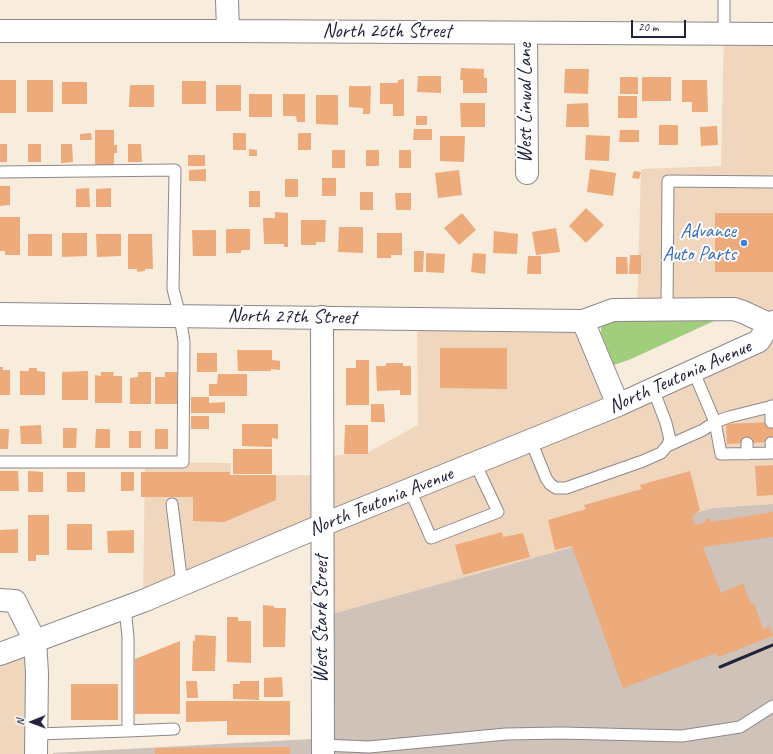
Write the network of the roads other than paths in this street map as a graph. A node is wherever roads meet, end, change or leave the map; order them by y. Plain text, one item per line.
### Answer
1 (227, 0) edge
2 (724, 0) edge
3 (0, 31) edge
4 (228, 31) junction
5 (526, 33) junction
6 (724, 34) junction
7 (773, 34) edge
8 (0, 172) edge
9 (526, 174) dead end
10 (773, 182) edge
11 (667, 310) junction
12 (0, 314) edge
13 (180, 316) junction
14 (322, 317) junction
15 (583, 321) junction
16 (769, 333) edge
17 (693, 370) junction
18 (653, 389) junction
19 (618, 405) junction
20 (772, 406) edge
21 (715, 422) junction
22 (771, 422) dead end
23 (531, 441) junction
24 (667, 446) junction
25 (772, 450) edge
26 (0, 462) edge
27 (475, 464) junction
28 (410, 490) junction
29 (172, 504) dead end
30 (322, 526) junction
31 (182, 584) junction
32 (0, 600) edge
33 (125, 607) junction
34 (35, 641) junction
35 (0, 654) edge
36 (773, 706) edge
37 (174, 729) dead end
38 (128, 731) junction
39 (36, 744) edge
40 (322, 749) edge

1 - 4 street
2 - 6 lane
3 - 4 street, North 26th Street
4 - 5 street, North 26th Street
5 - 6 street, North 26th Street
5 - 9 street, West Linwal Lane
6 - 7 street, North 26th Street
8 - 13 lane
10 - 11 lane
11 - 15 street, North 27th Street
11 - 16 street, North 27th Street
12 - 13 street, North 27th Street
13 - 14 street, North 27th Street
13 - 26 lane
14 - 15 street, North 27th Street
14 - 30 street, West Stark Street
15 - 19 street
16 - 17 street, North Teutonia Avenue
17 - 18 street, North Teutonia Avenue
17 - 21 lane
18 - 19 street, North Teutonia Avenue
18 - 24 lane
19 - 23 street, North Teutonia Avenue
20 - 21 lane
20 - 22 lane
21 - 24 lane
21 - 25 lane
23 - 24 lane
23 - 27 street, North Teutonia Avenue
27 - 28 street, North Teutonia Avenue
27 - 28 lane
28 - 30 street, North Teutonia Avenue
29 - 31 lane
30 - 31 street, North Teutonia Avenue
30 - 40 street, West Stark Street
31 - 33 street, North Teutonia Avenue
32 - 34 street
33 - 34 street, North Teutonia Avenue
33 - 38 lane
34 - 35 street, North Teutonia Avenue
34 - 39 street
36 - 40 lane
37 - 38 lane
38 - 39 lane

